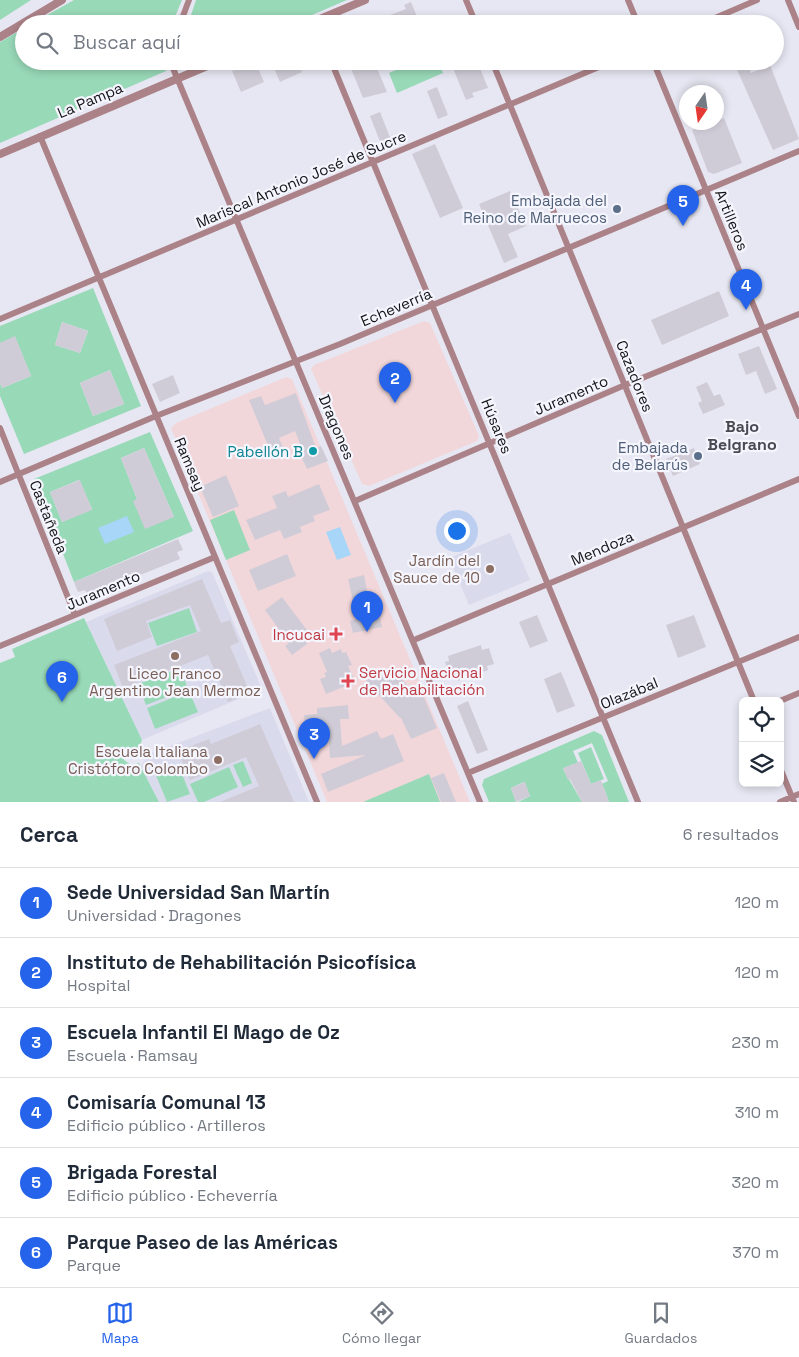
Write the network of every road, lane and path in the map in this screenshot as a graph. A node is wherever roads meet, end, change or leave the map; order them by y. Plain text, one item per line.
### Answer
1 (62, 0) edge
2 (189, 0) edge
3 (365, 0) edge
4 (466, 0) edge
5 (628, 0) edge
6 (757, 0) edge
7 (788, 0) edge
8 (37, 15) edge
9 (183, 15) edge
10 (330, 15) edge
11 (472, 15) edge
12 (634, 15) edge
13 (722, 15) edge
14 (799, 27) edge
15 (15, 28) edge
16 (0, 37) edge
17 (174, 70) edge
18 (198, 70) edge
19 (335, 70) edge
20 (496, 70) edge
21 (591, 70) edge
22 (657, 70) edge
23 (177, 79) junction
24 (510, 104) junction
25 (40, 136) junction
26 (799, 151) edge
27 (0, 154) edge
28 (373, 162) junction
29 (706, 190) junction
30 (236, 220) junction
31 (569, 246) junction
32 (99, 277) junction
33 (433, 305) junction
34 (799, 314) edge
35 (0, 319) edge
36 (763, 329) junction
37 (296, 361) junction
38 (625, 385) junction
39 (156, 416) junction
40 (799, 416) edge
41 (0, 428) edge
42 (491, 444) junction
43 (19, 474) junction
44 (799, 479) edge
45 (0, 482) edge
46 (355, 501) junction
47 (682, 528) junction
48 (215, 557) junction
49 (548, 584) junction
50 (75, 615) junction
51 (799, 637) edge
52 (414, 640) junction
53 (0, 646) edge
54 (738, 662) junction
55 (799, 693) edge
56 (752, 697) edge
57 (784, 699) edge
58 (604, 716) junction
59 (468, 773) junction
60 (784, 779) edge
61 (799, 794) edge
62 (792, 800) edge
63 (317, 802) edge
64 (480, 802) edge
65 (638, 802) edge
66 (780, 802) edge

1 - 8 street
2 - 9 street
3 - 10 street
4 - 11 street
5 - 12 street
6 - 13 street
7 - 14 street
15 - 16 street
17 - 23 street, Dragones
18 - 23 street, La Pampa
19 - 28 street, Húsares
20 - 24 street, Cazadores
21 - 24 street, Mariscal Antonio José de Sucre
22 - 29 street, Artilleros
23 - 25 street, La Pampa
23 - 30 street, Dragones
24 - 28 street, Mariscal Antonio José de Sucre
24 - 31 street, Cazadores
25 - 27 street, La Pampa
25 - 32 street, Ramsay
26 - 29 street, Echeverría
28 - 30 street, Mariscal Antonio José de Sucre
28 - 33 street, Húsares
29 - 31 street, Echeverría
29 - 36 street, Artilleros
30 - 32 street, Mariscal Antonio José de Sucre
30 - 37 street, Dragones
31 - 33 street, Echeverría
31 - 38 street, Cazadores
32 - 35 street, Mariscal Antonio José de Sucre
32 - 39 street, Ramsay
33 - 37 street, Echeverría
33 - 42 street, Húsares
34 - 36 street, Juramento
36 - 38 street, Juramento
36 - 40 street, Artilleros
37 - 39 street, Echeverría
37 - 46 street, Dragones
38 - 42 street, Juramento
38 - 47 street, Cazadores
39 - 43 street, Echeverría
39 - 48 street, Ramsay
41 - 43 street, Castañeda
42 - 46 street, Juramento
42 - 49 street, Húsares
43 - 45 street, Echeverría
43 - 50 street, Castañeda
44 - 47 street, Mendoza
46 - 52 street, Dragones
47 - 49 street, Mendoza
47 - 54 street, Cazadores
48 - 50 street, Juramento
48 - 63 street, Ramsay
49 - 52 street, Mendoza
49 - 58 street, Húsares
50 - 53 street, Juramento
51 - 54 street, Olazábal
52 - 59 street, Dragones
54 - 56 street, Cazadores
54 - 58 street, Olazábal
55 - 57 street
58 - 59 street, Olazábal
58 - 65 street, Húsares
59 - 64 street, Dragones
60 - 62 street
61 - 62 street
62 - 66 street

